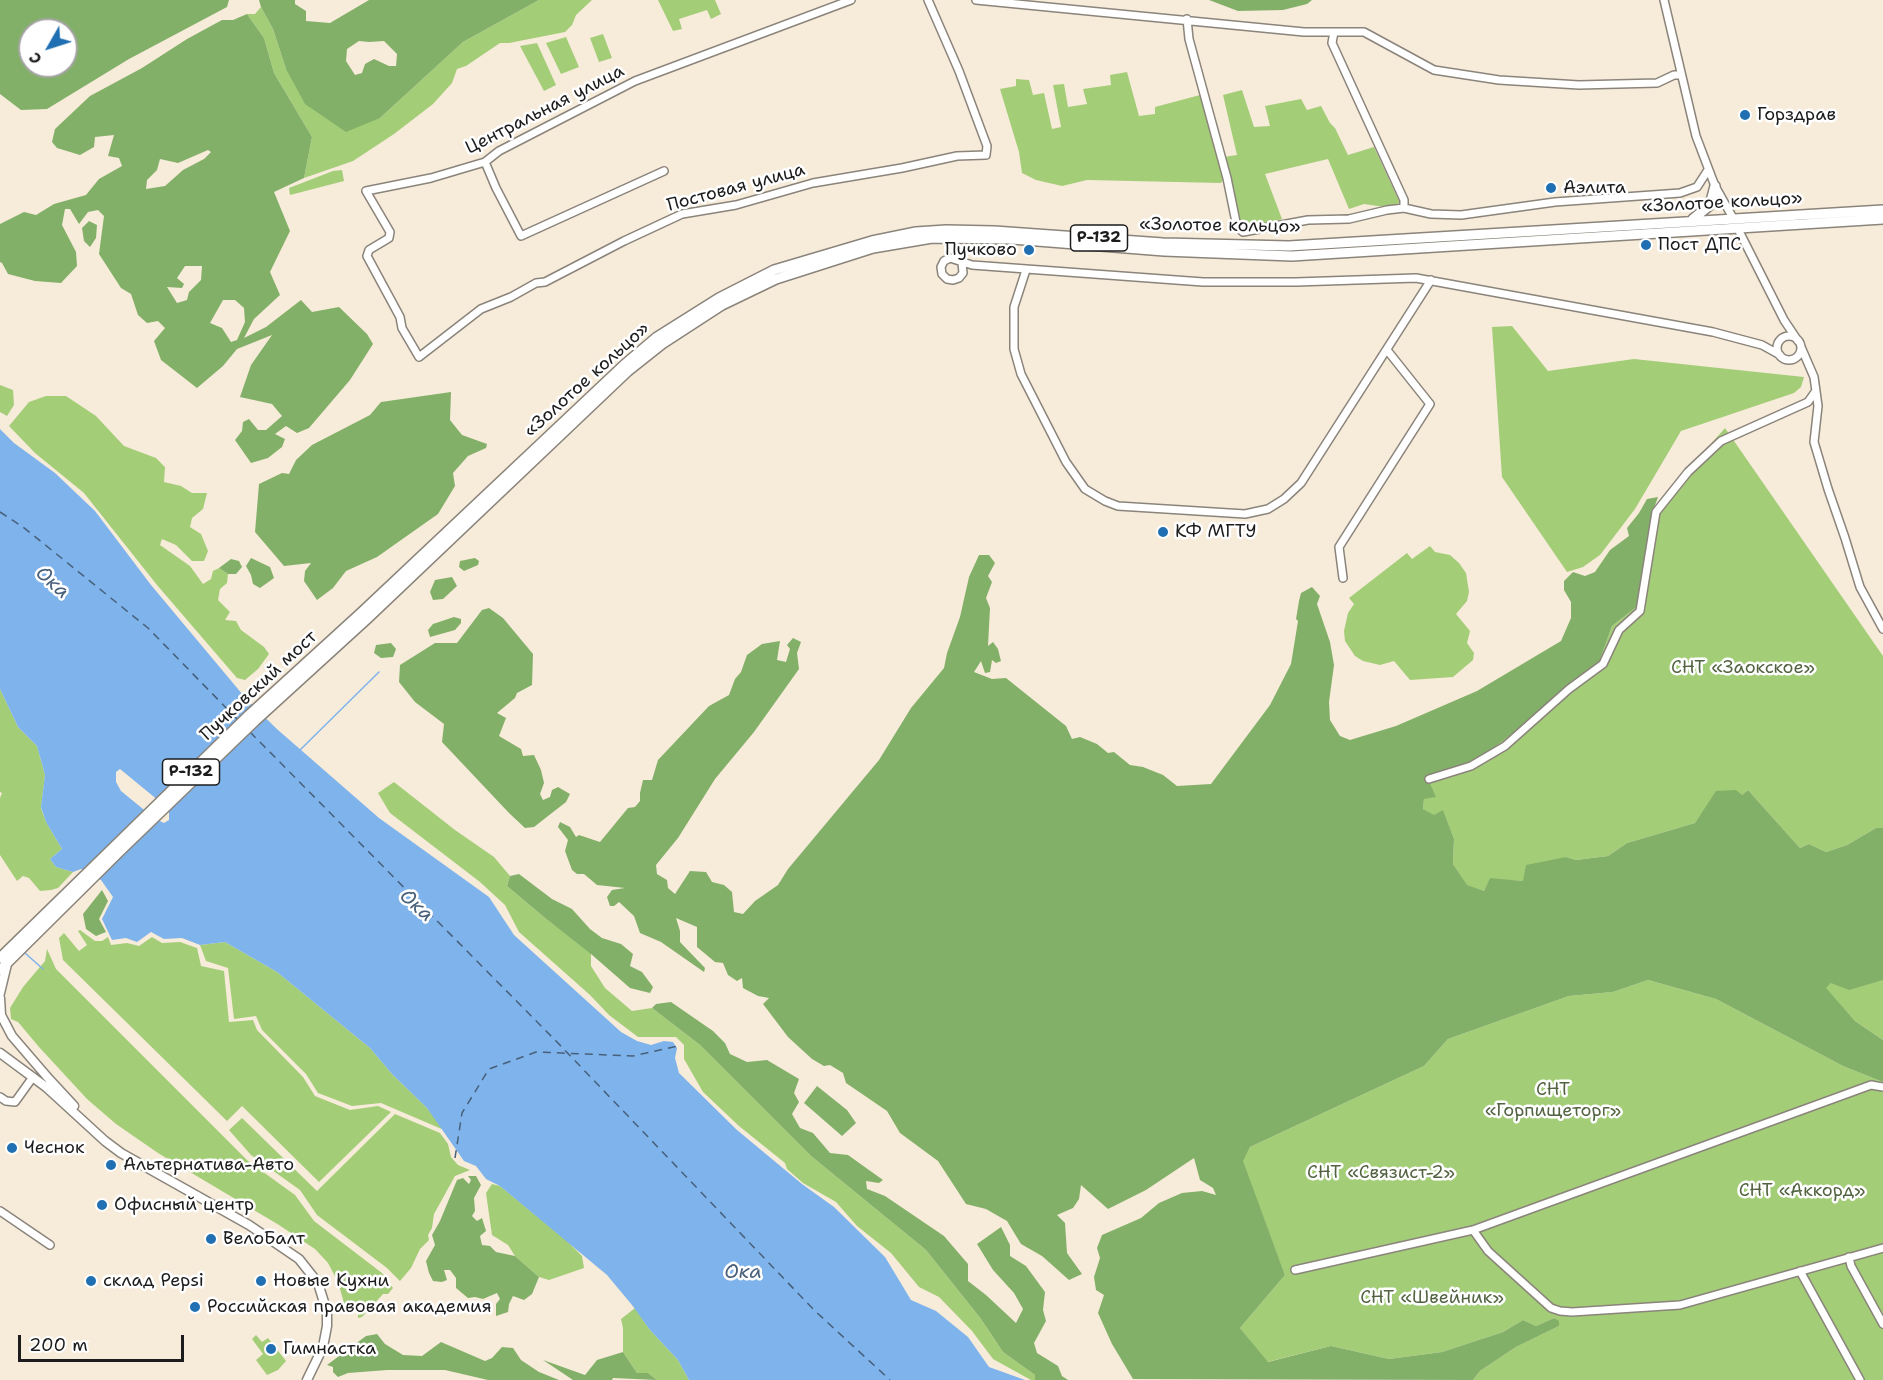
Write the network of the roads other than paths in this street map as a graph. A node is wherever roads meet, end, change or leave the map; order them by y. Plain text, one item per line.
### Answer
1 (851, 0) edge
2 (928, 0) edge
3 (976, 0) edge
4 (1664, 0) edge
5 (1187, 20) junction
6 (1334, 32) junction
7 (1681, 75) junction
8 (485, 162) junction
9 (1708, 170) junction
10 (664, 171) dead end
11 (1715, 186) junction
12 (1404, 208) junction
13 (1883, 210) edge
14 (1732, 218) junction
15 (1883, 219) edge
16 (1692, 220) junction
17 (1738, 229) junction
18 (962, 263) junction
19 (972, 265) junction
20 (1026, 270) junction
21 (963, 273) junction
22 (1431, 280) junction
23 (1784, 320) junction
24 (1781, 340) junction
25 (1799, 344) junction
26 (1762, 345) junction
27 (1387, 350) junction
28 (1780, 356) junction
29 (419, 357) joint
30 (1794, 359) junction
31 (1811, 369) junction
32 (1815, 392) junction
33 (1343, 578) dead end
34 (365, 615) junction
35 (1883, 629) edge
36 (1430, 779) dead end
37 (2, 964) edge
38 (0, 993) edge
39 (0, 998) edge
40 (0, 1053) edge
41 (0, 1060) edge
42 (20, 1067) junction
43 (33, 1077) junction
44 (1883, 1087) edge
45 (0, 1097) edge
46 (88, 1125) junction
47 (0, 1211) edge
48 (1473, 1230) junction
49 (50, 1245) dead end
50 (1883, 1248) edge
51 (1849, 1257) junction
52 (1295, 1270) dead end
53 (1800, 1271) junction
54 (1883, 1324) edge
55 (307, 1380) edge
56 (1860, 1380) edge

1 - 8 street, Центральная улица
2 - 29 street, Постовая улица
3 - 5 street
4 - 7 street
5 - 6 street
5 - 12 street
6 - 7 street
6 - 12 street
7 - 9 street
8 - 10 street
8 - 29 street, Центральная улица
9 - 11 street
9 - 12 street
11 - 14 street
11 - 16 highway
13 - 14 highway, «Золотое кольцо» / Р-132
14 - 16 highway, «Золотое кольцо» / Р-132
14 - 17 highway
15 - 17 highway, «Золотое кольцо» / Р-132
16 - 34 highway, «Золотое кольцо» / Р-132
17 - 23 street
17 - 34 highway, «Золотое кольцо» / Р-132
18 - 19 street
18 - 21 street
18 - 21 street
19 - 20 street
19 - 21 street
20 - 22 street
20 - 27 street
22 - 26 street
22 - 27 street
23 - 24 street
23 - 25 street
24 - 25 street
24 - 26 street
24 - 28 street
25 - 30 street
25 - 31 street
26 - 28 street
27 - 33 street
28 - 30 street
30 - 31 street
31 - 32 street
32 - 35 street
32 - 36 street
34 - 37 highway, Пучковский мост / Р-132
37 - 38 main road
39 - 46 main road
40 - 42 main road
41 - 42 main road
42 - 43 main road
43 - 45 street
43 - 46 main road
44 - 48 street
46 - 55 main road
47 - 49 street
48 - 52 street
48 - 53 street
50 - 51 street
51 - 53 street
51 - 54 street
53 - 56 street

